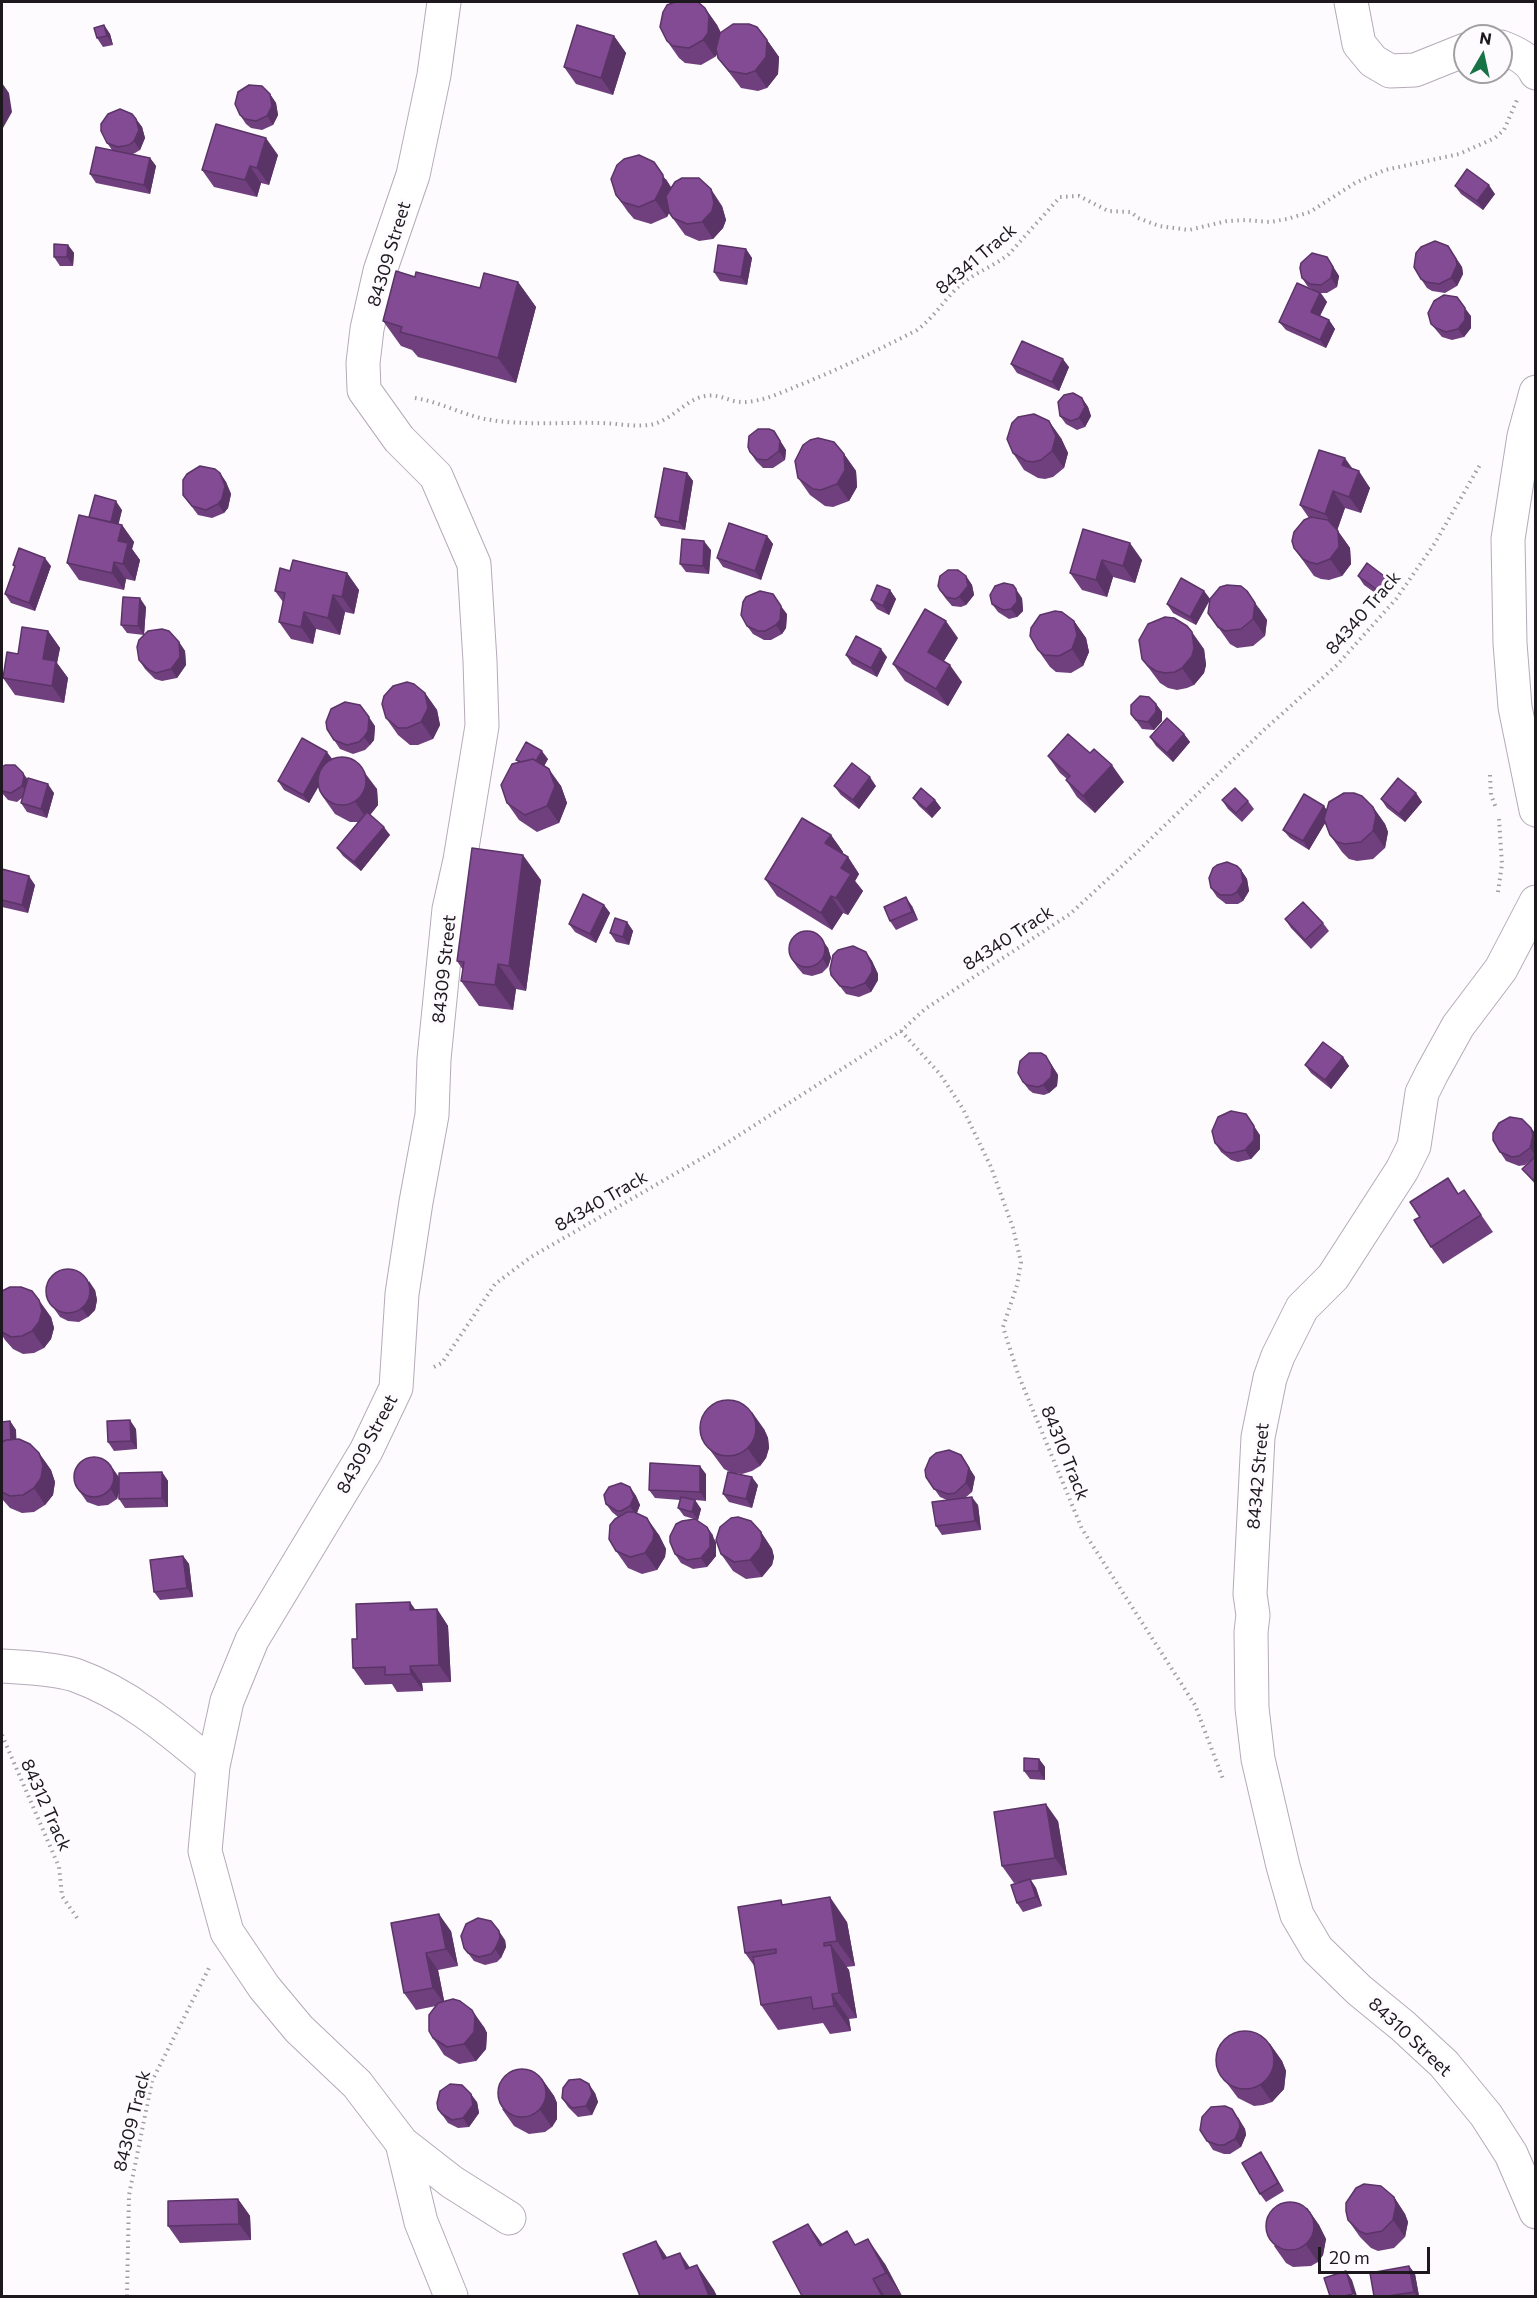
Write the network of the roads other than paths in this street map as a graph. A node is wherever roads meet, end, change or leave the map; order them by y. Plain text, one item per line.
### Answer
1 (444, 2) edge
2 (1351, 2) edge
3 (1513, 51) edge
4 (1453, 55) edge
5 (1529, 84) edge
6 (1536, 392) edge
7 (1536, 810) edge
8 (1536, 902) edge
9 (2, 1666) edge
10 (213, 1766) junction
11 (1283, 1866) joint
12 (402, 2143) junction
13 (1536, 2212) edge
14 (509, 2218) dead end
15 (451, 2296) edge

1 - 10 street, 84309 Street
2 - 4 street
3 - 5 street
6 - 7 street
8 - 11 street, 84342 Street
9 - 10 street
10 - 12 street, 84309 Street
11 - 13 street, 84310 Street
12 - 14 street
12 - 15 street

